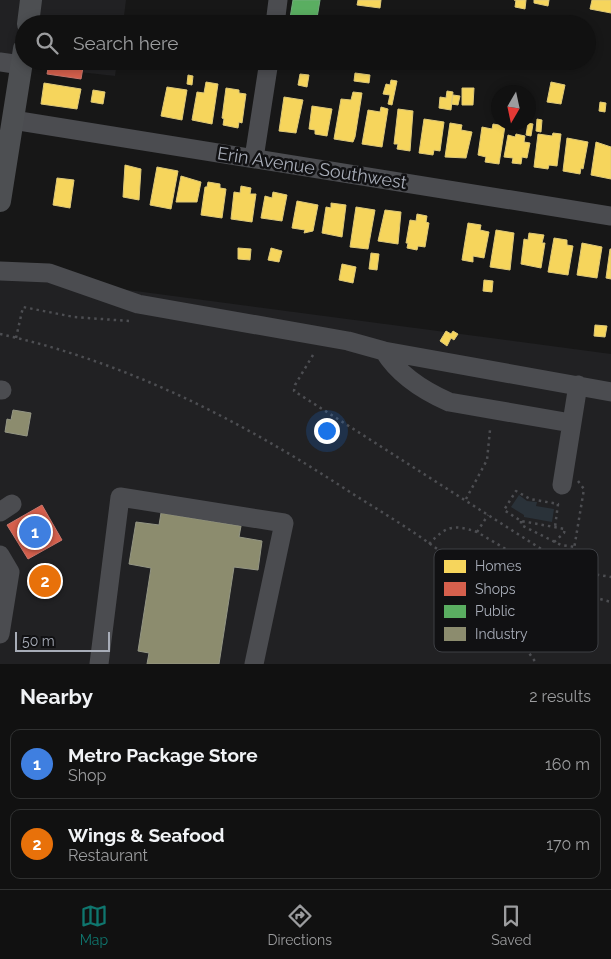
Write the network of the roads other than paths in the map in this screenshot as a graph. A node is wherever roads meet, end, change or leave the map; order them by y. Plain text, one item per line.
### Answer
1 (31, 0) edge
2 (278, 0) edge
3 (29, 15) edge
4 (276, 15) edge
5 (15, 59) edge
6 (268, 70) edge
7 (13, 120) junction
8 (254, 158) junction
9 (0, 201) edge
10 (611, 216) edge
11 (0, 271) edge
12 (384, 351) junction
13 (578, 385) junction
14 (611, 392) edge
15 (571, 423) junction
16 (569, 481) road end
17 (0, 555) edge
18 (5, 572) edge
19 (0, 634) edge
20 (99, 664) edge
21 (254, 664) edge

1 - 3 main road
2 - 4 street
5 - 7 main road
6 - 8 street
7 - 8 street, Erin Avenue Southwest
7 - 9 main road
8 - 10 street, Erin Avenue Southwest
11 - 12 street
12 - 13 street
12 - 15 street
13 - 14 street
13 - 15 street
15 - 16 street
17 - 18 street
18 - 19 street
20 - 21 street

